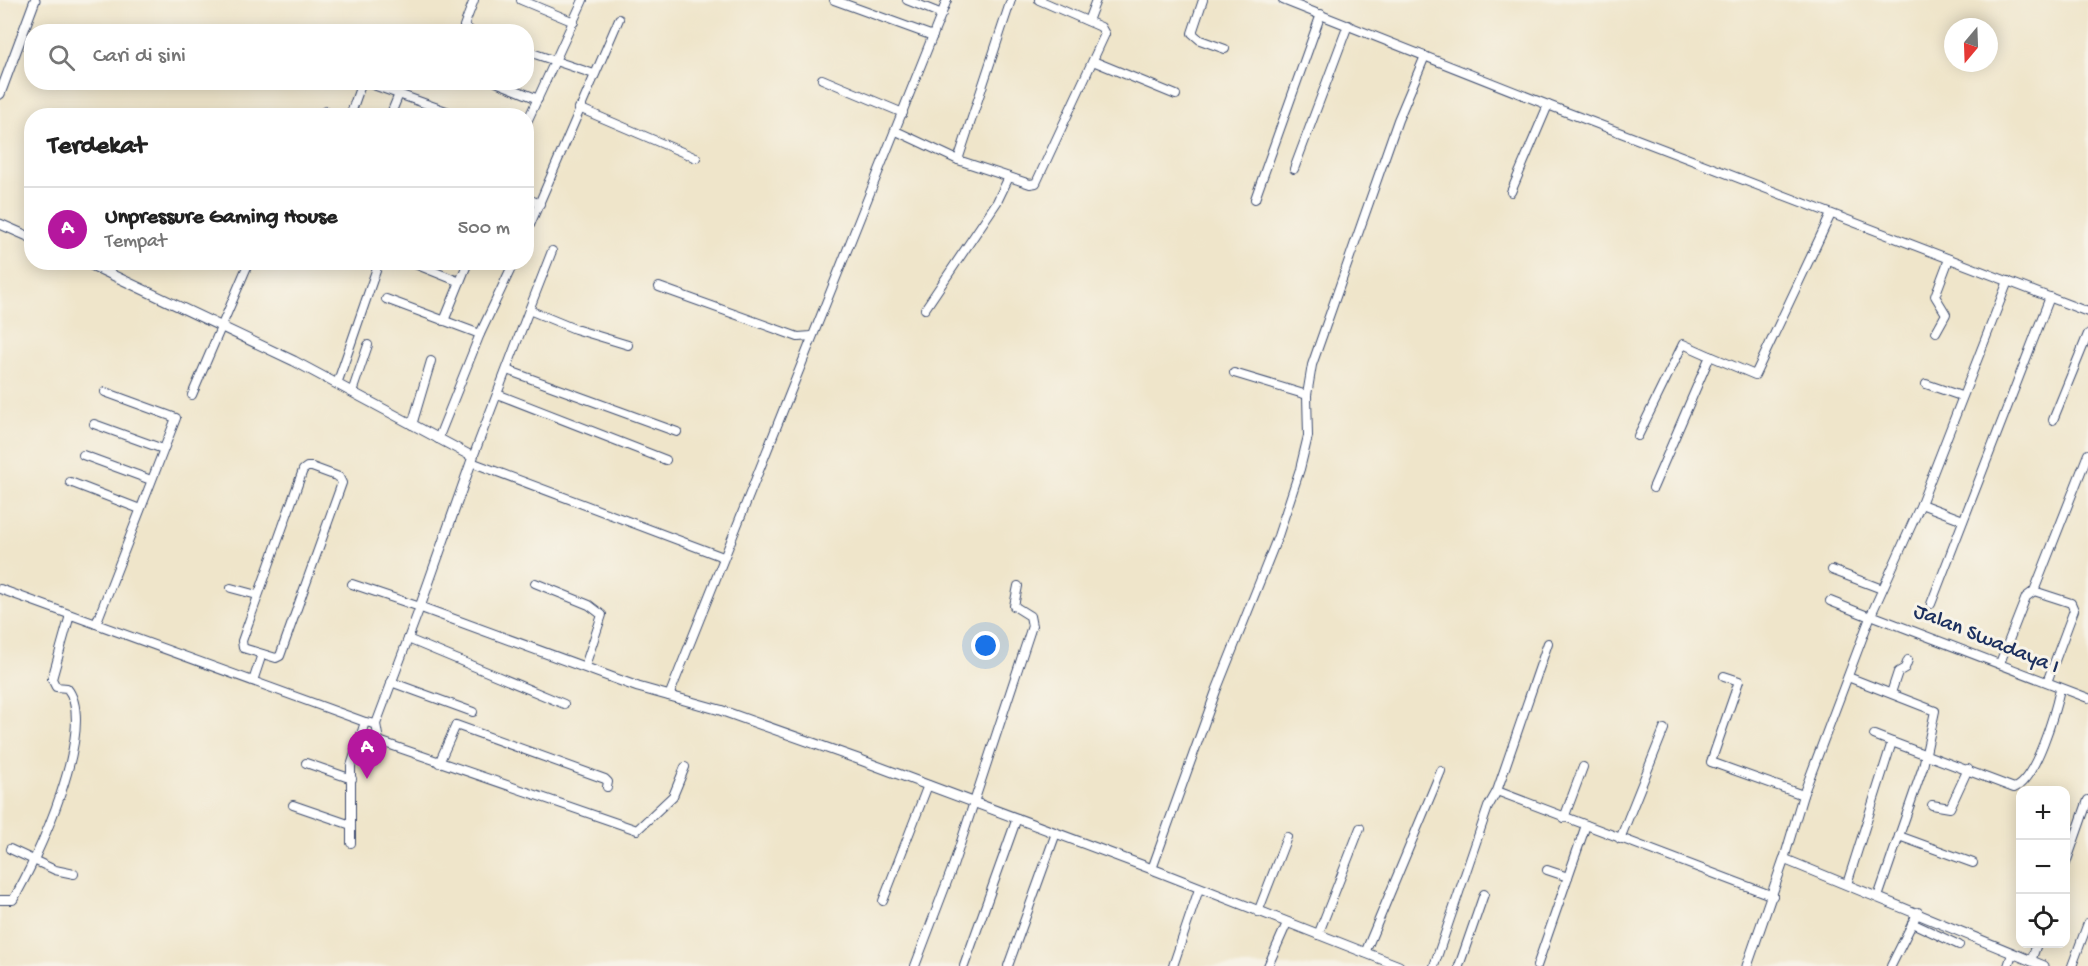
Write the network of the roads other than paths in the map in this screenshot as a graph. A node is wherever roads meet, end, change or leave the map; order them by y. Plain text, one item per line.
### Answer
1 (35, 0) edge
2 (474, 0) edge
3 (521, 0) edge
4 (583, 0) edge
5 (834, 0) edge
6 (907, 0) edge
7 (947, 0) edge
8 (1011, 0) edge
9 (1039, 0) edge
10 (1096, 0) edge
11 (1203, 0) edge
12 (1283, 0) edge
13 (942, 14) junction
14 (1321, 14) junction
15 (619, 20) dead end
16 (1088, 21) junction
17 (574, 22) junction
18 (24, 24) edge
19 (466, 24) edge
20 (24, 25) edge
21 (1348, 25) junction
22 (933, 36) junction
23 (1226, 50) dead end
24 (534, 54) edge
25 (1425, 57) junction
26 (554, 60) junction
27 (1093, 61) junction
28 (4, 70) edge
29 (594, 74) junction
30 (822, 79) dead end
31 (361, 90) edge
32 (387, 90) edge
33 (515, 90) edge
34 (0, 94) edge
35 (399, 94) junction
36 (1176, 95) dead end
37 (538, 99) junction
38 (1548, 105) junction
39 (353, 108) edge
40 (393, 108) edge
41 (438, 108) edge
42 (534, 108) edge
43 (579, 108) junction
44 (903, 114) junction
45 (896, 131) junction
46 (696, 158) dead end
47 (958, 160) junction
48 (1294, 170) dead end
49 (1009, 177) junction
50 (1511, 192) dead end
51 (1255, 199) dead end
52 (534, 201) edge
53 (540, 204) junction
54 (1831, 214) junction
55 (534, 217) edge
56 (0, 224) edge
57 (24, 234) edge
58 (552, 251) dead end
59 (1949, 259) junction
60 (101, 270) edge
61 (246, 270) edge
62 (377, 270) edge
63 (430, 270) edge
64 (465, 270) edge
65 (510, 270) edge
66 (2008, 281) junction
67 (460, 282) junction
68 (659, 287) dead end
69 (2050, 297) junction
70 (386, 299) dead end
71 (925, 309) dead end
72 (529, 310) junction
73 (2088, 312) edge
74 (444, 321) junction
75 (221, 327) junction
76 (1936, 332) dead end
77 (480, 334) junction
78 (2088, 334) edge
79 (812, 336) junction
80 (368, 345) dead end
81 (628, 345) dead end
82 (1710, 356) junction
83 (431, 361) dead end
84 (507, 370) junction
85 (1234, 373) dead end
86 (337, 384) junction
87 (1926, 384) dead end
88 (105, 392) dead end
89 (352, 392) junction
90 (192, 394) dead end
91 (497, 394) junction
92 (1306, 395) junction
93 (1961, 396) junction
94 (2053, 420) dead end
95 (94, 424) dead end
96 (412, 425) junction
97 (677, 432) dead end
98 (1638, 436) dead end
99 (438, 439) junction
100 (163, 449) junction
101 (2088, 454) edge
102 (83, 455) dead end
103 (472, 460) junction
104 (666, 460) dead end
105 (151, 480) junction
106 (70, 482) dead end
107 (1653, 488) dead end
108 (1921, 504) junction
109 (140, 509) junction
110 (1963, 520) junction
111 (723, 557) junction
112 (1832, 570) dead end
113 (535, 583) dead end
114 (352, 585) dead end
115 (1018, 586) dead end
116 (231, 588) dead end
117 (1882, 589) junction
118 (0, 590) edge
119 (2034, 591) junction
120 (257, 595) junction
121 (1830, 601) dead end
122 (1931, 604) dead end
123 (420, 607) junction
124 (70, 615) junction
125 (1871, 616) junction
126 (96, 624) junction
127 (408, 639) junction
128 (1548, 644) dead end
129 (262, 654) junction
130 (1908, 660) dead end
131 (2000, 663) junction
132 (585, 666) junction
133 (1724, 676) dead end
134 (1848, 677) junction
135 (253, 681) junction
136 (391, 682) junction
137 (2047, 682) junction
138 (2060, 689) junction
139 (1891, 693) junction
140 (669, 696) junction
141 (2088, 698) edge
142 (564, 704) dead end
143 (473, 712) dead end
144 (365, 722) junction
145 (376, 724) junction
146 (1664, 729) dead end
147 (1875, 735) dead end
148 (1892, 742) junction
149 (1925, 754) junction
150 (306, 763) dead end
151 (439, 763) junction
152 (685, 766) dead end
153 (1583, 767) dead end
154 (1968, 769) junction
155 (1441, 771) dead end
156 (352, 779) junction
157 (928, 785) junction
158 (607, 787) dead end
159 (1497, 791) junction
160 (1803, 795) junction
161 (2088, 800) edge
162 (974, 802) junction
163 (1932, 804) dead end
164 (293, 805) dead end
165 (1017, 818) junction
166 (1564, 818) junction
167 (351, 825) junction
168 (1586, 825) junction
169 (1360, 828) dead end
170 (1056, 833) junction
171 (1899, 836) junction
172 (1287, 837) dead end
173 (1620, 839) junction
174 (351, 843) dead end
175 (10, 849) dead end
176 (2070, 852) edge
177 (1784, 859) junction
178 (34, 861) junction
179 (1973, 863) dead end
180 (1152, 869) junction
181 (1546, 870) dead end
182 (74, 874) dead end
183 (1569, 877) junction
184 (1847, 884) junction
185 (1199, 889) junction
186 (1484, 894) dead end
187 (1773, 896) junction
188 (1878, 897) junction
189 (0, 900) edge
190 (883, 901) dead end
191 (1258, 912) junction
192 (1918, 912) junction
193 (1287, 923) junction
194 (1912, 923) junction
195 (2088, 923) edge
196 (1318, 935) junction
197 (1959, 945) dead end
198 (2036, 948) edge
199 (1365, 953) junction
200 (2012, 954) junction
201 (2031, 961) junction
202 (1895, 965) edge
203 (915, 966) edge
204 (964, 966) edge
205 (1008, 966) edge
206 (1173, 966) edge
207 (1268, 966) edge
208 (1399, 966) edge
209 (1434, 966) edge
210 (1459, 966) edge
211 (1537, 966) edge
212 (1748, 966) edge
213 (2008, 966) edge
214 (2044, 966) edge
215 (2072, 966) edge

1 - 18 street
2 - 19 street
3 - 17 street
4 - 17 street
5 - 22 street
6 - 13 street
7 - 13 street
8 - 47 street
9 - 16 street
10 - 16 street
11 - 23 street
12 - 14 street
13 - 22 street
14 - 21 street
14 - 51 street
15 - 29 street
16 - 27 street
17 - 26 street
20 - 28 street
21 - 25 street
21 - 48 street
22 - 44 street
24 - 26 street
25 - 38 street
25 - 92 street
26 - 29 street
26 - 37 street
27 - 36 street
27 - 49 street
28 - 34 street
29 - 43 street
30 - 44 street
31 - 39 street
32 - 35 street
33 - 37 street
35 - 40 street
35 - 41 street
37 - 42 street
38 - 50 street
38 - 54 street
43 - 46 street
43 - 53 street
44 - 45 street
45 - 47 street
45 - 79 street
47 - 49 street
49 - 71 street
52 - 53 street
53 - 55 street
54 - 59 street
54 - 82 street
56 - 57 street
58 - 72 street
59 - 66 street
59 - 76 street
60 - 75 street
61 - 75 street
62 - 86 street
63 - 67 street
64 - 67 street
65 - 77 street
66 - 69 street
66 - 93 street
67 - 74 street
68 - 79 street
69 - 73 street
69 - 110 street
70 - 74 street
72 - 81 street
72 - 84 street
74 - 77 street
75 - 86 street
75 - 90 street
77 - 99 street
78 - 94 street
79 - 111 street
80 - 89 street
82 - 98 street
82 - 107 street
83 - 96 street
84 - 91 street
84 - 97 street
85 - 92 street
86 - 89 street
87 - 93 street
88 - 100 street
89 - 96 street
91 - 103 street
91 - 104 street
92 - 180 street
93 - 108 street
95 - 100 street
96 - 99 street
99 - 103 street
100 - 105 street
101 - 119 street
102 - 105 street
103 - 111 street
103 - 123 street
105 - 109 street
106 - 109 street
108 - 110 street
108 - 117 street
109 - 126 street
110 - 122 street
111 - 140 street
112 - 117 street
113 - 132 street
114 - 123 street
115 - 162 street
116 - 120 street
117 - 125 street
118 - 124 street
119 - 131 street
119 - 137 street
120 - 129 street
120 - 129 street
121 - 125 street, Jalan Swadaya I
123 - 127 street
123 - 132 street
124 - 126 street
124 - 178 street
125 - 131 street, Jalan Swadaya I
125 - 134 street
126 - 135 street
127 - 136 street
127 - 142 street
128 - 159 street
129 - 135 street
130 - 139 street
131 - 137 street, Jalan Swadaya I
132 - 140 street
133 - 160 street
134 - 139 street
134 - 160 street
135 - 144 street
136 - 143 street
136 - 145 street
137 - 138 street, Jalan Swadaya I
138 - 141 street, Jalan Swadaya I
138 - 154 street
139 - 149 street
140 - 157 street
144 - 145 street
144 - 156 street
145 - 151 street
146 - 173 street
147 - 148 street
148 - 149 street
148 - 184 street
149 - 154 street
149 - 171 street
150 - 156 street
151 - 152 street
151 - 158 street
153 - 166 street
154 - 163 street
155 - 199 street
156 - 167 street
157 - 162 street
157 - 190 street
159 - 166 street
159 - 209 street
160 - 177 street
161 - 176 street
162 - 165 street
162 - 203 street
164 - 167 street
165 - 170 street
165 - 204 street
166 - 168 street
167 - 174 street
168 - 173 street
168 - 183 street
169 - 196 street
170 - 180 street
170 - 205 street
171 - 179 street
171 - 188 street
172 - 191 street
173 - 187 street
175 - 178 street
177 - 184 street
177 - 187 street
178 - 182 street
178 - 189 street
180 - 185 street
181 - 183 street
183 - 211 street
184 - 188 street
185 - 191 street
185 - 206 street
186 - 210 street
187 - 212 street
188 - 192 street
191 - 193 street
192 - 194 street
192 - 200 street
193 - 196 street
193 - 207 street
194 - 197 street
194 - 202 street
195 - 215 street
196 - 199 street
198 - 201 street
199 - 208 street
200 - 201 street
200 - 213 street
201 - 214 street

